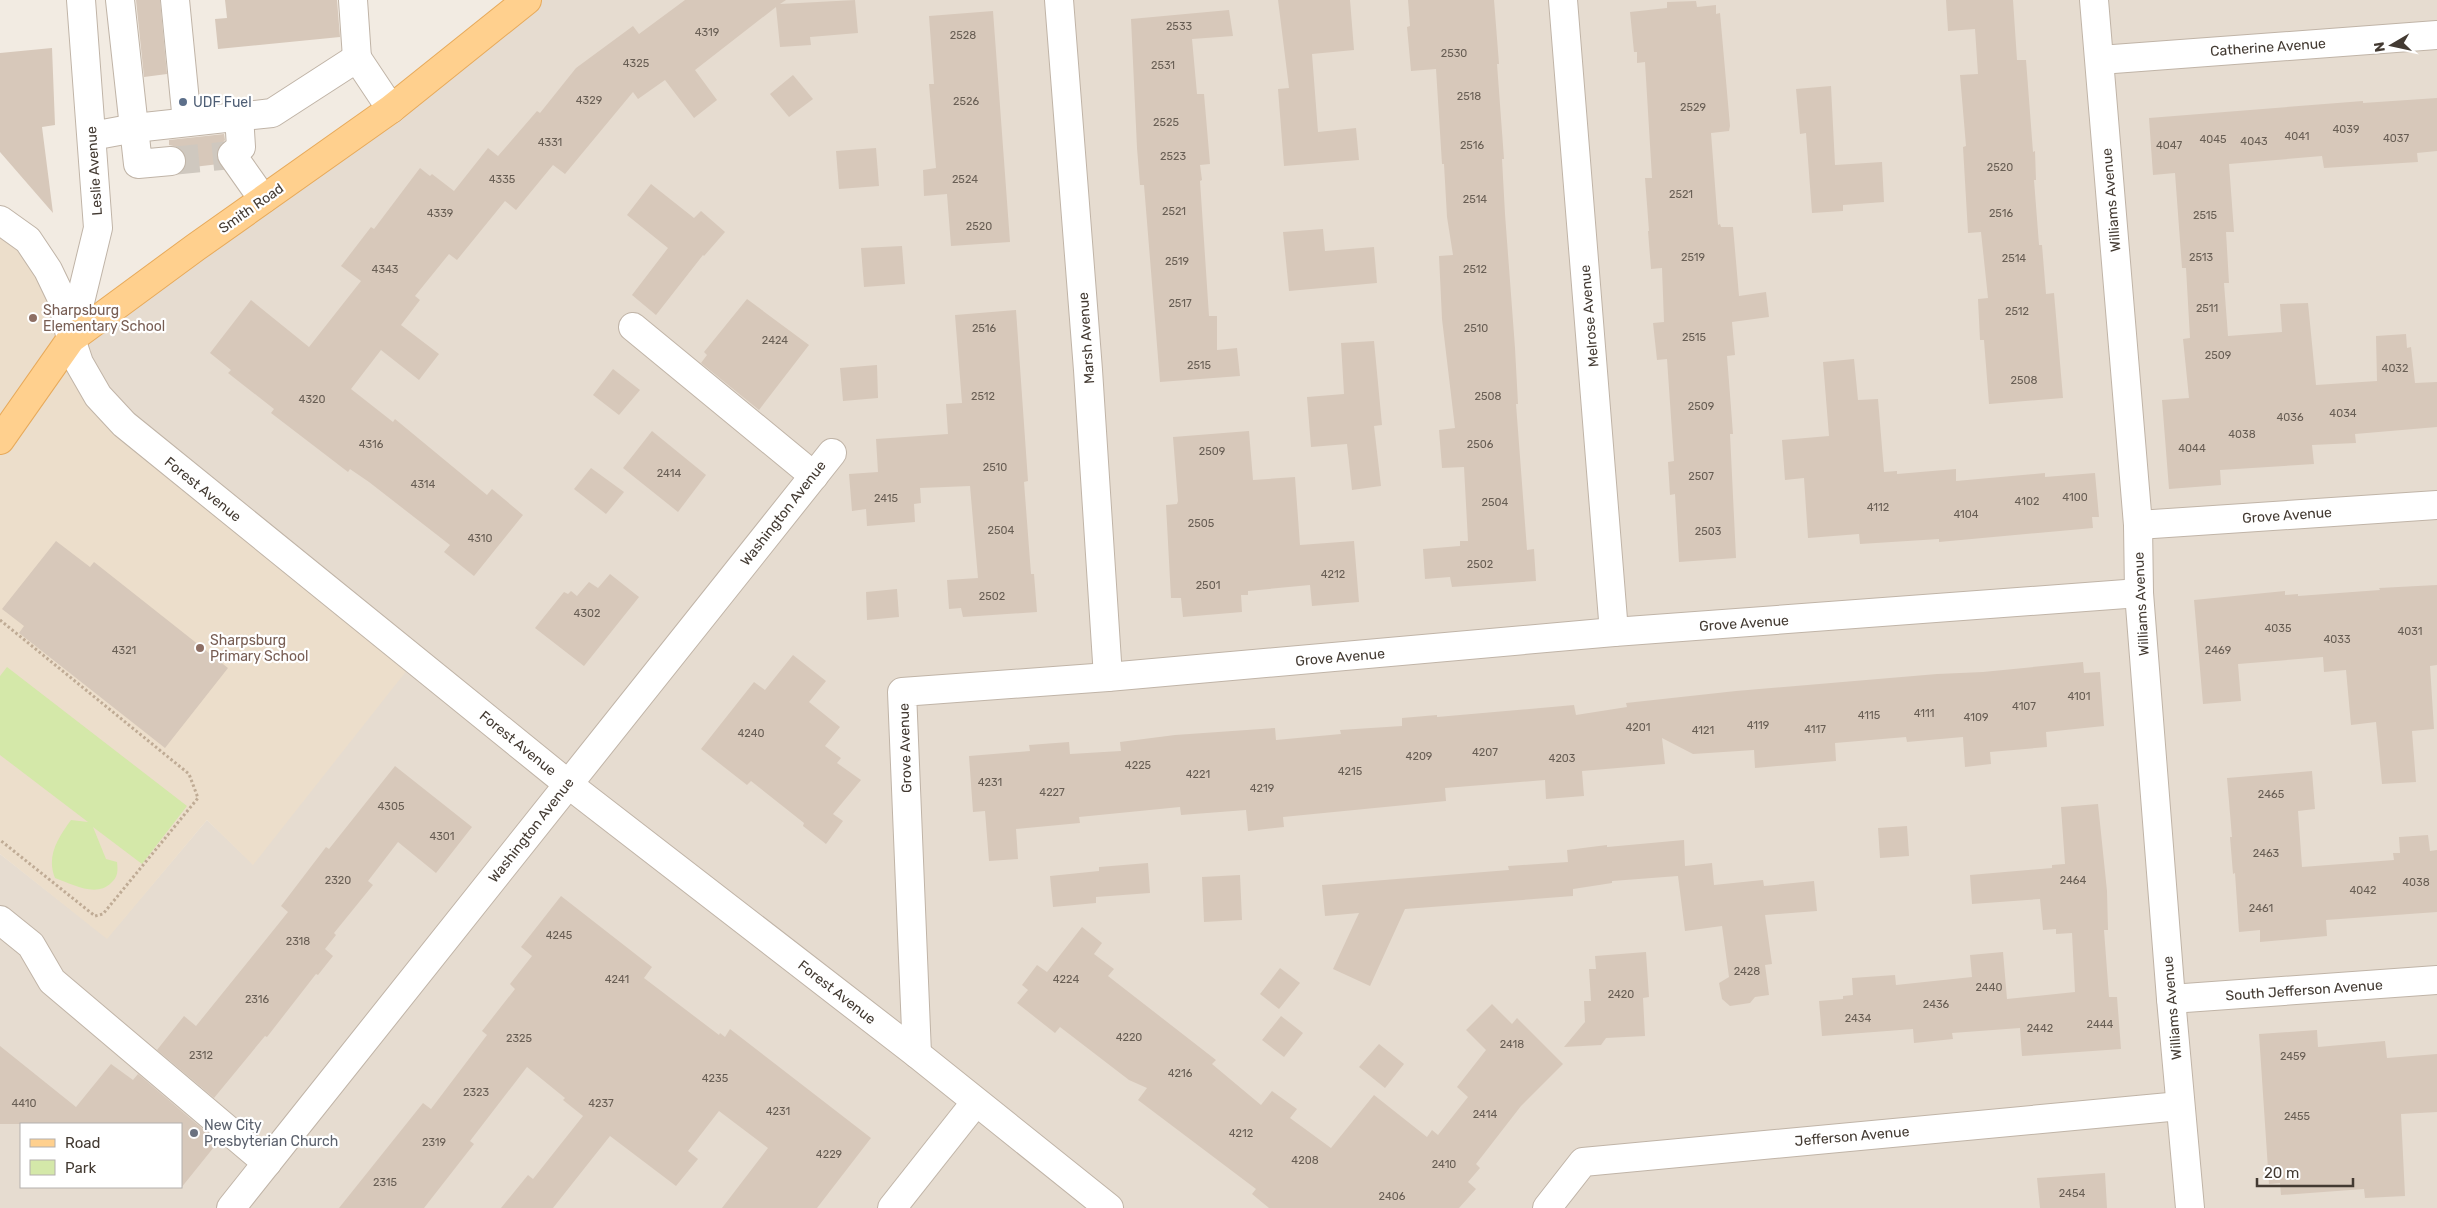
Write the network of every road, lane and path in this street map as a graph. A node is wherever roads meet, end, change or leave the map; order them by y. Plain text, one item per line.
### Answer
1 (81, 0) edge
2 (120, 0) edge
3 (175, 0) edge
4 (353, 0) edge
5 (527, 0) edge
6 (1059, 0) edge
7 (1563, 0) edge
8 (2094, 0) edge
9 (2437, 35) edge
10 (357, 58) junction
11 (2100, 60) junction
12 (391, 108) junction
13 (239, 116) junction
14 (186, 122) junction
15 (135, 128) junction
16 (92, 136) junction
17 (171, 161) tunnel mouth
18 (263, 199) junction
19 (0, 220) edge
20 (633, 327) dead end
21 (71, 339) junction
22 (0, 440) edge
23 (832, 453) dead end
24 (814, 476) junction
25 (2437, 505) edge
26 (2138, 525) junction
27 (2139, 593) junction
28 (0, 620) edge
29 (1614, 632) junction
30 (1108, 677) junction
31 (568, 784) junction
32 (0, 840) edge
33 (0, 920) edge
34 (2437, 980) edge
35 (2171, 999) junction
36 (917, 1054) junction
37 (975, 1103) junction
38 (2180, 1106) junction
39 (267, 1163) junction
40 (231, 1208) edge
41 (892, 1208) edge
42 (1109, 1208) edge
43 (1547, 1208) edge
44 (2190, 1208) edge

1 - 16 street, Leslie Avenue
2 - 15 street
3 - 14 street
4 - 10 street
5 - 12 main road, Smith Road
6 - 30 street, Marsh Avenue
7 - 29 street, Melrose Avenue
8 - 11 street, Williams Avenue
9 - 11 street, Catherine Avenue
10 - 12 street
10 - 13 street
11 - 26 street, Williams Avenue
12 - 18 main road, Smith Road
13 - 14 street
13 - 18 street
14 - 15 street
15 - 16 street
15 - 17 street
16 - 21 street, Leslie Avenue
18 - 21 main road, Smith Road
19 - 21 street, Forest Avenue
20 - 24 street
21 - 22 main road, Smith Road
21 - 31 street, Forest Avenue
23 - 24 street, Washington Avenue
24 - 31 street, Washington Avenue
25 - 26 street, Grove Avenue
26 - 27 street, Williams Avenue
27 - 29 street, Grove Avenue
27 - 35 street, Williams Avenue
28 - 32 path
29 - 30 street, Grove Avenue
30 - 36 street, Grove Avenue
31 - 36 street, Forest Avenue
31 - 39 street, Washington Avenue
33 - 39 street
34 - 35 street, South Jefferson Avenue
35 - 38 street, Williams Avenue
36 - 37 street, Forest Avenue
37 - 41 street
37 - 42 street, Forest Avenue
38 - 43 street, Jefferson Avenue
38 - 44 street, Williams Avenue
39 - 40 street, Washington Avenue

